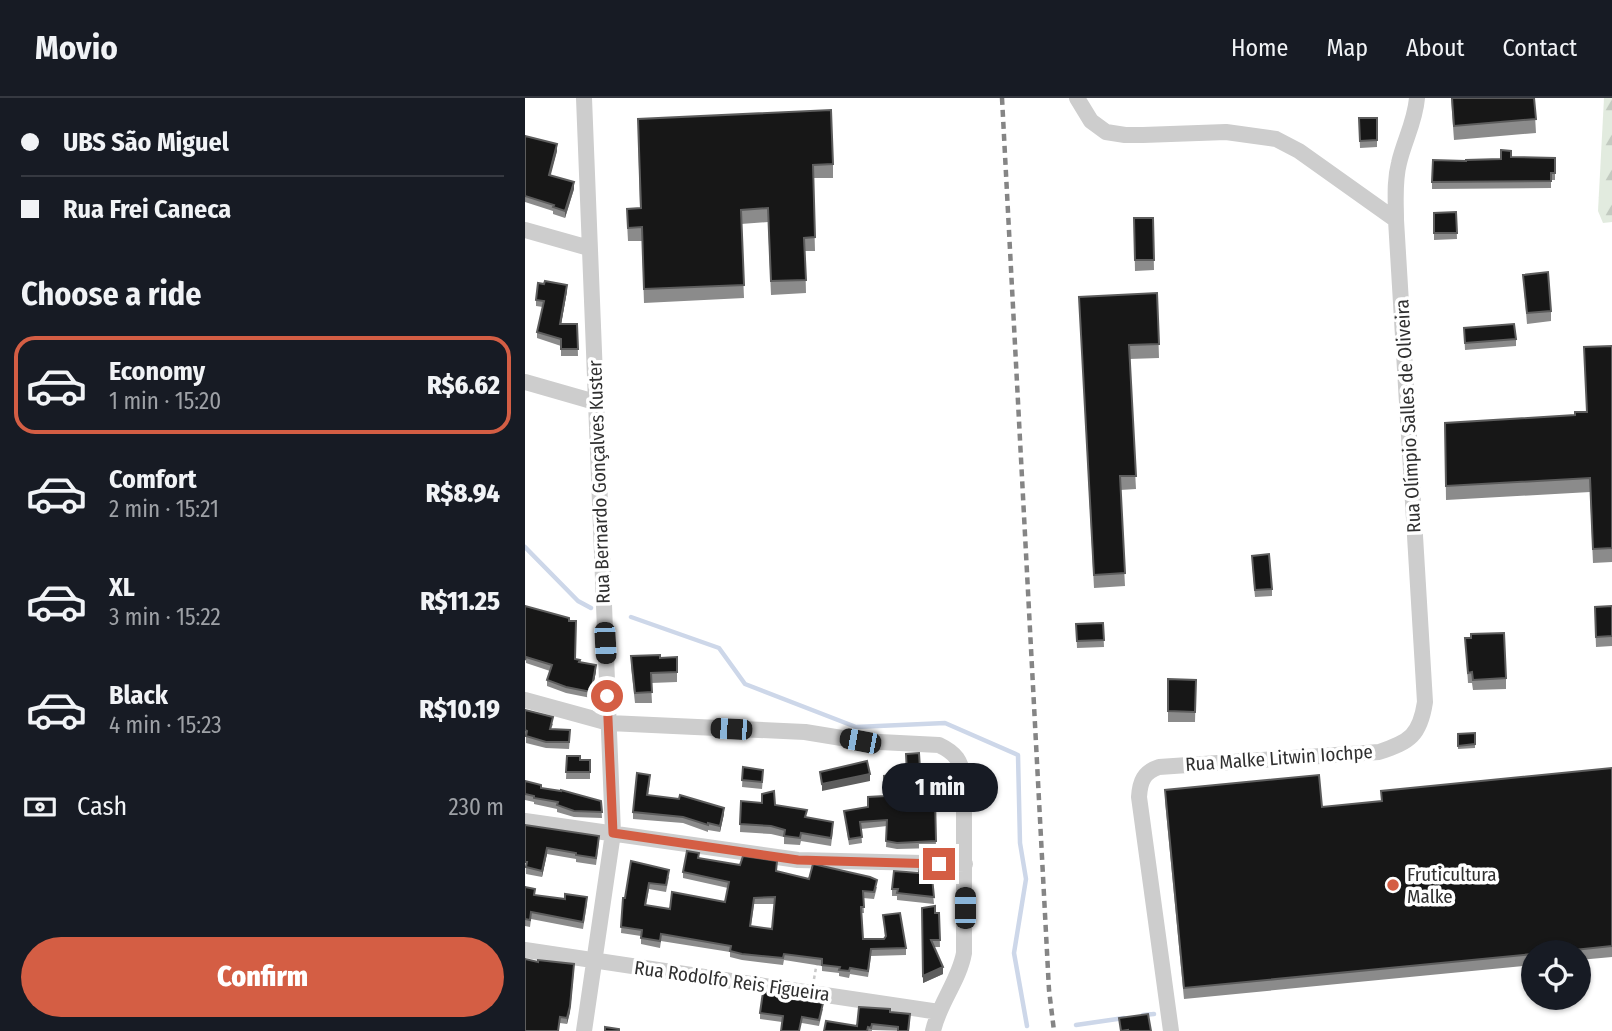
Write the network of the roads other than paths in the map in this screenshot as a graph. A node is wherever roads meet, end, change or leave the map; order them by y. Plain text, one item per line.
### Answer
1 (584, 98) edge
2 (1077, 98) edge
3 (1416, 98) edge
4 (1396, 220) junction
5 (525, 230) edge
6 (589, 248) junction
7 (525, 382) edge
8 (595, 402) junction
9 (525, 701) edge
10 (609, 723) junction
11 (1414, 735) joint
12 (525, 821) edge
13 (613, 833) junction
14 (965, 864) junction
15 (525, 950) edge
16 (594, 961) junction
17 (939, 1012) junction
18 (584, 1031) edge
19 (933, 1031) edge
20 (1171, 1031) edge

1 - 6 street, Rua Bernardo Gonçalves Kuster
2 - 4 street
3 - 4 street, Rua Olímpio Salles de Oliveira
4 - 11 street, Rua Olímpio Salles de Oliveira
5 - 6 street
6 - 8 street, Rua Bernardo Gonçalves Kuster
7 - 8 street
8 - 10 street, Rua Bernardo Gonçalves Kuster
9 - 10 street
10 - 13 street, Rua Bernardo Gonçalves Kuster
10 - 14 street
11 - 20 street, Rua Malke Litwin Iochpe
12 - 13 street
13 - 14 street
13 - 16 street, Rua Bernardo Gonçalves Kuster
14 - 17 street
15 - 16 street, Rua Rodolfo Reis Figueira
16 - 17 street, Rua Rodolfo Reis Figueira
16 - 18 street, Rua Bernardo Gonçalves Kuster
17 - 19 street

